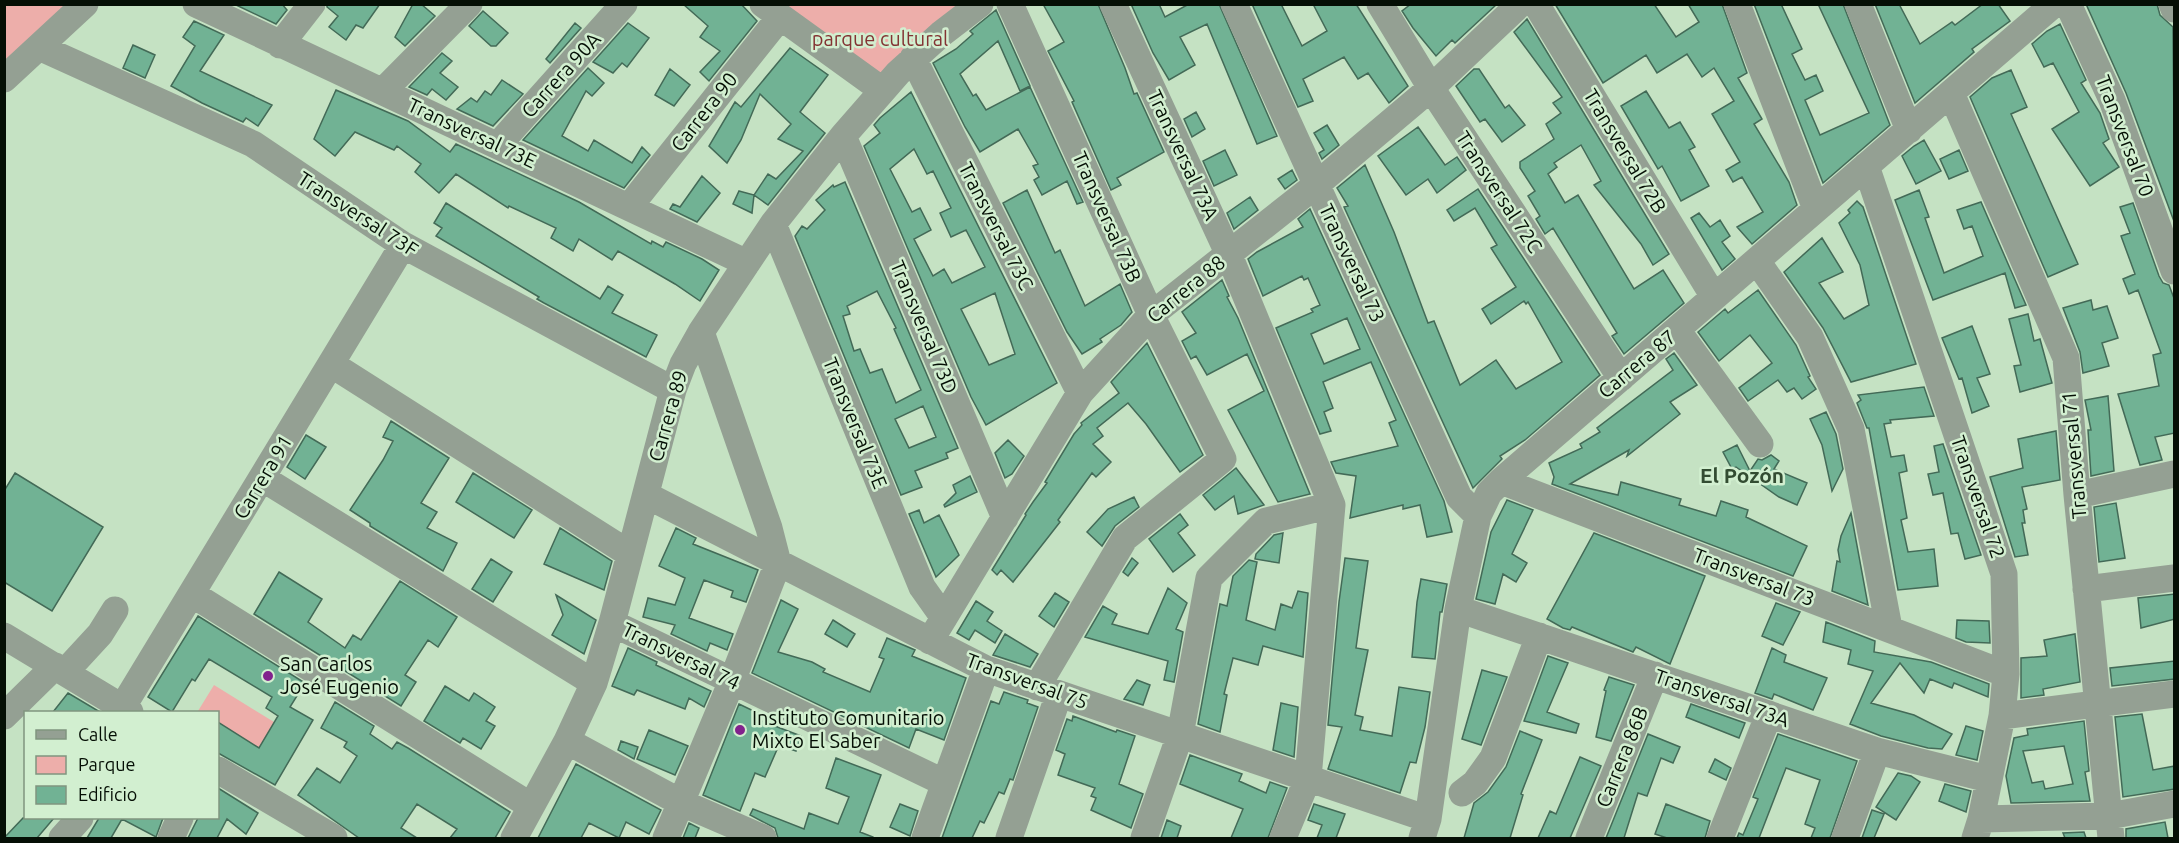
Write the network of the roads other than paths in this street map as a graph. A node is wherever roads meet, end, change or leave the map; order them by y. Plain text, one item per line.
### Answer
1 (85, 4) edge
2 (196, 4) edge
3 (312, 4) edge
4 (469, 4) edge
5 (624, 4) edge
6 (980, 4) edge
7 (1010, 4) edge
8 (1113, 4) edge
9 (1234, 4) edge
10 (1380, 4) edge
11 (1737, 4) edge
12 (1858, 4) edge
13 (2054, 4) edge
14 (2068, 4) edge
15 (2172, 4) edge
16 (1519, 6) edge
17 (2175, 9) edge
18 (771, 10) edge
19 (280, 45) junction
20 (39, 47) junction
21 (913, 58) junction
22 (4, 79) edge
23 (1431, 88) junction
24 (882, 90) junction
25 (382, 91) junction
26 (1951, 93) junction
27 (1909, 130) junction
28 (843, 136) junction
29 (498, 145) junction
30 (1866, 166) junction
31 (1316, 185) junction
32 (629, 207) junction
33 (1816, 209) junction
34 (773, 224) junction
35 (403, 245) junction
36 (1229, 255) junction
37 (1757, 261) junction
38 (747, 263) junction
39 (2175, 271) edge
40 (1714, 297) junction
41 (1151, 315) junction
42 (1677, 330) junction
43 (701, 332) junction
44 (331, 364) junction
45 (1621, 378) junction
46 (673, 390) junction
47 (1080, 393) junction
48 (1760, 444) dead end
49 (2175, 474) edge
50 (262, 478) junction
51 (1501, 481) junction
52 (646, 495) junction
53 (2077, 495) junction
54 (1332, 505) junction
55 (1478, 516) junction
56 (1005, 518) junction
57 (630, 554) junction
58 (778, 563) junction
59 (2175, 578) edge
60 (2086, 589) junction
61 (192, 594) junction
62 (1458, 609) junction
63 (115, 610) dead end
64 (944, 618) junction
65 (612, 623) junction
66 (1889, 628) junction
67 (4, 636) edge
68 (1539, 636) junction
69 (930, 641) junction
70 (60, 669) junction
71 (986, 669) junction
72 (2006, 674) junction
73 (1655, 675) junction
74 (732, 681) junction
75 (594, 683) junction
76 (1048, 690) junction
77 (2175, 694) edge
78 (2097, 703) junction
79 (126, 710) edge
80 (1769, 714) junction
81 (4, 716) edge
82 (2002, 716) junction
83 (1180, 735) junction
84 (567, 741) junction
85 (1877, 751) junction
86 (219, 771) edge
87 (1308, 778) junction
88 (1988, 779) junction
89 (945, 783) junction
90 (1462, 793) dead end
91 (682, 803) junction
92 (2175, 804) edge
93 (531, 806) junction
94 (79, 819) edge
95 (180, 819) edge
96 (2110, 827) edge
97 (1425, 829) edge
98 (1978, 829) edge
99 (62, 838) edge
100 (171, 838) edge
101 (334, 838) edge
102 (514, 838) edge
103 (666, 838) edge
104 (763, 838) edge
105 (925, 838) edge
106 (1010, 838) edge
107 (1144, 838) edge
108 (1283, 838) edge
109 (1589, 838) edge
110 (1720, 838) edge
111 (1845, 838) edge

1 - 20 street
2 - 19 street, Transversal 73E
3 - 19 street
4 - 25 street
5 - 29 street, Carrera 90A
6 - 21 street, Carrera 89
7 - 41 street, Transversal 73B
8 - 36 street, Transversal 73A
9 - 31 street, Transversal 73
10 - 23 street, Transversal 72C
11 - 33 street
12 - 27 street
13 - 26 street, Carrera 87
14 - 39 street, Transversal 70
15 - 17 street
16 - 23 street, Carrera 88
16 - 40 street, Transversal 72B
18 - 24 street
18 - 32 street, Carrera 90
19 - 25 street, Transversal 73E
20 - 22 street
20 - 35 street, Transversal 73F
21 - 24 street, Carrera 89
21 - 47 street, Transversal 73C
23 - 31 street, Carrera 88
23 - 45 street, Transversal 72C
24 - 28 street, Carrera 89
25 - 29 street, Transversal 73E
26 - 27 street, Carrera 87
26 - 53 street, Transversal 71
27 - 30 street, Carrera 87
28 - 34 street, Carrera 89
28 - 56 street, Transversal 73D
29 - 32 street, Transversal 73E
30 - 33 street, Carrera 87
30 - 72 street, Transversal 72
31 - 36 street, Carrera 88
31 - 55 street, Transversal 73
32 - 38 street, Transversal 73E
33 - 37 street, Carrera 87
34 - 38 street, Carrera 89
34 - 64 street, Transversal 73E
35 - 44 street, Carrera 91
35 - 46 street, Transversal 73F
36 - 41 street, Carrera 88
36 - 54 street, Transversal 73A
37 - 40 street, Carrera 87
37 - 66 street
38 - 43 street, Carrera 89
40 - 42 street, Carrera 87
41 - 47 street, Carrera 88
41 - 76 street, Transversal 73B
42 - 45 street, Carrera 87
42 - 48 street
43 - 46 street, Carrera 89
43 - 58 street
44 - 50 street, Carrera 91
44 - 57 street
45 - 51 street, Carrera 87
46 - 52 street, Carrera 89
47 - 56 street, Carrera 88
49 - 53 street
50 - 61 street, Carrera 91
50 - 75 street
51 - 55 street, Carrera 87
51 - 66 street, Transversal 73
52 - 57 street, Carrera 89
52 - 58 street, Transversal 75
53 - 60 street, Transversal 71
54 - 83 street
54 - 87 street
55 - 62 street, Carrera 87
56 - 64 street, Carrera 88
57 - 65 street, Carrera 89
58 - 69 street, Transversal 75
58 - 74 street
59 - 60 street
60 - 78 street, Transversal 71
61 - 79 street, Carrera 91
61 - 93 street
62 - 68 street, Transversal 73A
62 - 97 street, Carrera 87
63 - 70 street
64 - 69 street, Carrera 88
65 - 74 street, Transversal 74
65 - 75 street, Carrera 89
66 - 72 street, Transversal 73
67 - 70 street
68 - 73 street, Transversal 73A
68 - 90 street
69 - 71 street, Transversal 75
70 - 79 street
70 - 81 street
71 - 76 street, Transversal 75
71 - 89 street
72 - 82 street, Transversal 72
73 - 80 street, Transversal 73A
73 - 109 street, Carrera 86B
74 - 89 street, Transversal 74
74 - 91 street
75 - 84 street, Carrera 89
76 - 83 street, Transversal 75
76 - 106 street
77 - 78 street
78 - 82 street
78 - 96 street, Transversal 71
80 - 85 street, Transversal 73A
80 - 110 street
82 - 88 street, Transversal 72
83 - 87 street, Transversal 75
83 - 107 street
84 - 91 street
84 - 93 street, Carrera 89
85 - 88 street, Transversal 73A
85 - 111 street
86 - 101 street
87 - 97 street, Transversal 75
87 - 108 street
88 - 98 street, Transversal 72
89 - 105 street
91 - 103 street
91 - 104 street
92 - 96 street
93 - 102 street, Carrera 89
94 - 99 street
95 - 100 street
96 - 98 street

